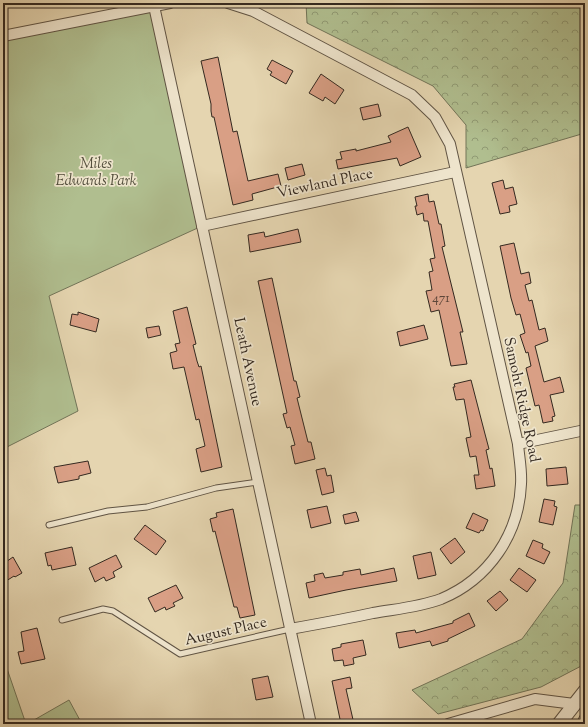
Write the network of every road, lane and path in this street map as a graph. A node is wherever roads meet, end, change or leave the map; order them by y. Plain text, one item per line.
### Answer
1 (170, 3) edge
2 (228, 3) edge
3 (154, 6) junction
4 (3, 36) edge
5 (455, 172) junction
6 (202, 226) junction
7 (585, 430) edge
8 (518, 444) junction
9 (258, 482) junction
10 (49, 525) dead end
11 (62, 620) dead end
12 (290, 629) junction
13 (585, 691) edge
14 (574, 704) junction
15 (585, 712) edge
16 (311, 724) edge
17 (448, 724) edge
18 (559, 724) edge
19 (579, 724) edge

1 - 3 street
2 - 5 street, Samoht Ridge Road
3 - 4 street
3 - 6 street, Leath Avenue
5 - 6 street, Viewland Place
5 - 8 street, Samoht Ridge Road
6 - 9 street, Leath Avenue
7 - 8 street
8 - 12 street, Samoht Ridge Road
9 - 10 lane
9 - 12 street, Leath Avenue
11 - 12 lane, August Place
12 - 16 street, Leath Avenue
13 - 14 street
14 - 15 lane
14 - 17 street
14 - 18 street
15 - 19 lane

